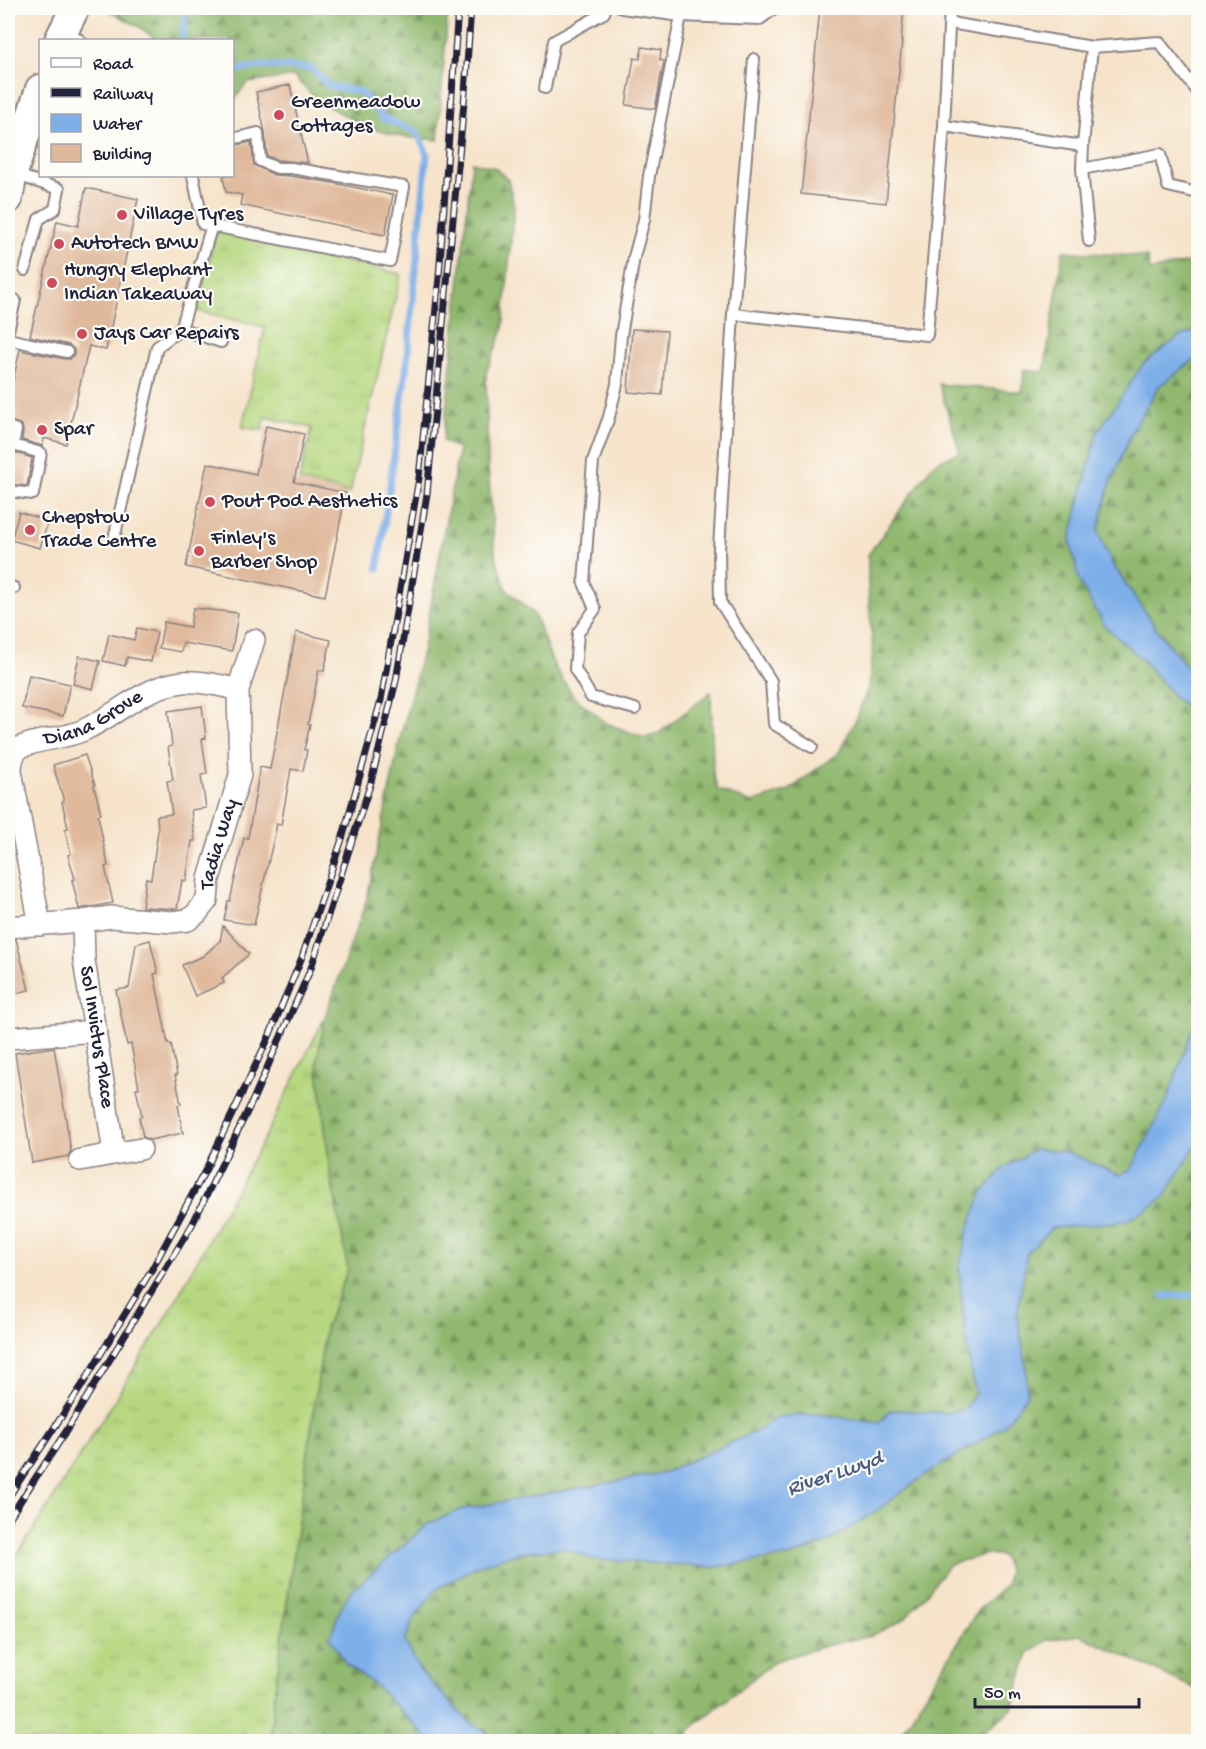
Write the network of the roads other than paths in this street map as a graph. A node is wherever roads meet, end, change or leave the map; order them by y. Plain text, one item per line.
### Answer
1 (605, 8) edge
2 (622, 8) edge
3 (775, 8) edge
4 (950, 8) edge
5 (682, 12) edge
6 (950, 23) junction
7 (1092, 47) junction
8 (754, 59) dead end
9 (545, 88) dead end
10 (39, 92) edge
11 (1198, 92) edge
12 (944, 126) junction
13 (234, 139) edge
14 (1083, 146) junction
15 (1082, 169) junction
16 (193, 177) edge
17 (10, 186) edge
18 (1198, 193) edge
19 (212, 225) junction
20 (1089, 241) dead end
21 (26, 270) dead end
22 (8, 298) edge
23 (733, 314) junction
24 (181, 328) junction
25 (8, 331) edge
26 (8, 339) edge
27 (221, 342) dead end
28 (68, 352) dead end
29 (8, 427) edge
30 (8, 491) edge
31 (114, 539) dead end
32 (254, 640) dead end
33 (238, 690) junction
34 (635, 709) dead end
35 (812, 747) dead end
36 (9, 771) edge
37 (83, 921) junction
38 (40, 924) junction
39 (8, 927) edge
40 (96, 1031) junction
41 (8, 1038) edge
42 (141, 1149) dead end
43 (114, 1154) junction
44 (80, 1160) dead end

1 - 9 lane
2 - 5 lane
3 - 5 lane
4 - 6 lane
5 - 34 lane
6 - 7 lane
6 - 12 lane
7 - 11 lane
7 - 14 lane
8 - 23 lane
10 - 17 main road
12 - 14 lane
12 - 23 lane
13 - 19 lane
14 - 15 lane
15 - 18 lane
15 - 20 lane
16 - 19 lane
17 - 21 lane
19 - 24 lane
22 - 25 lane
23 - 35 lane
24 - 27 lane
24 - 31 lane
26 - 28 lane
29 - 30 lane
32 - 33 street, Tadia Way
33 - 36 street, Diana Grove
33 - 37 street, Tadia Way
36 - 38 street, Diana Grove
37 - 38 street, Tadia Way
37 - 40 street, Sol Invictus Place
38 - 39 street, Tadia Way
40 - 41 street
40 - 43 street, Sol Invictus Place
42 - 43 street
43 - 44 street

